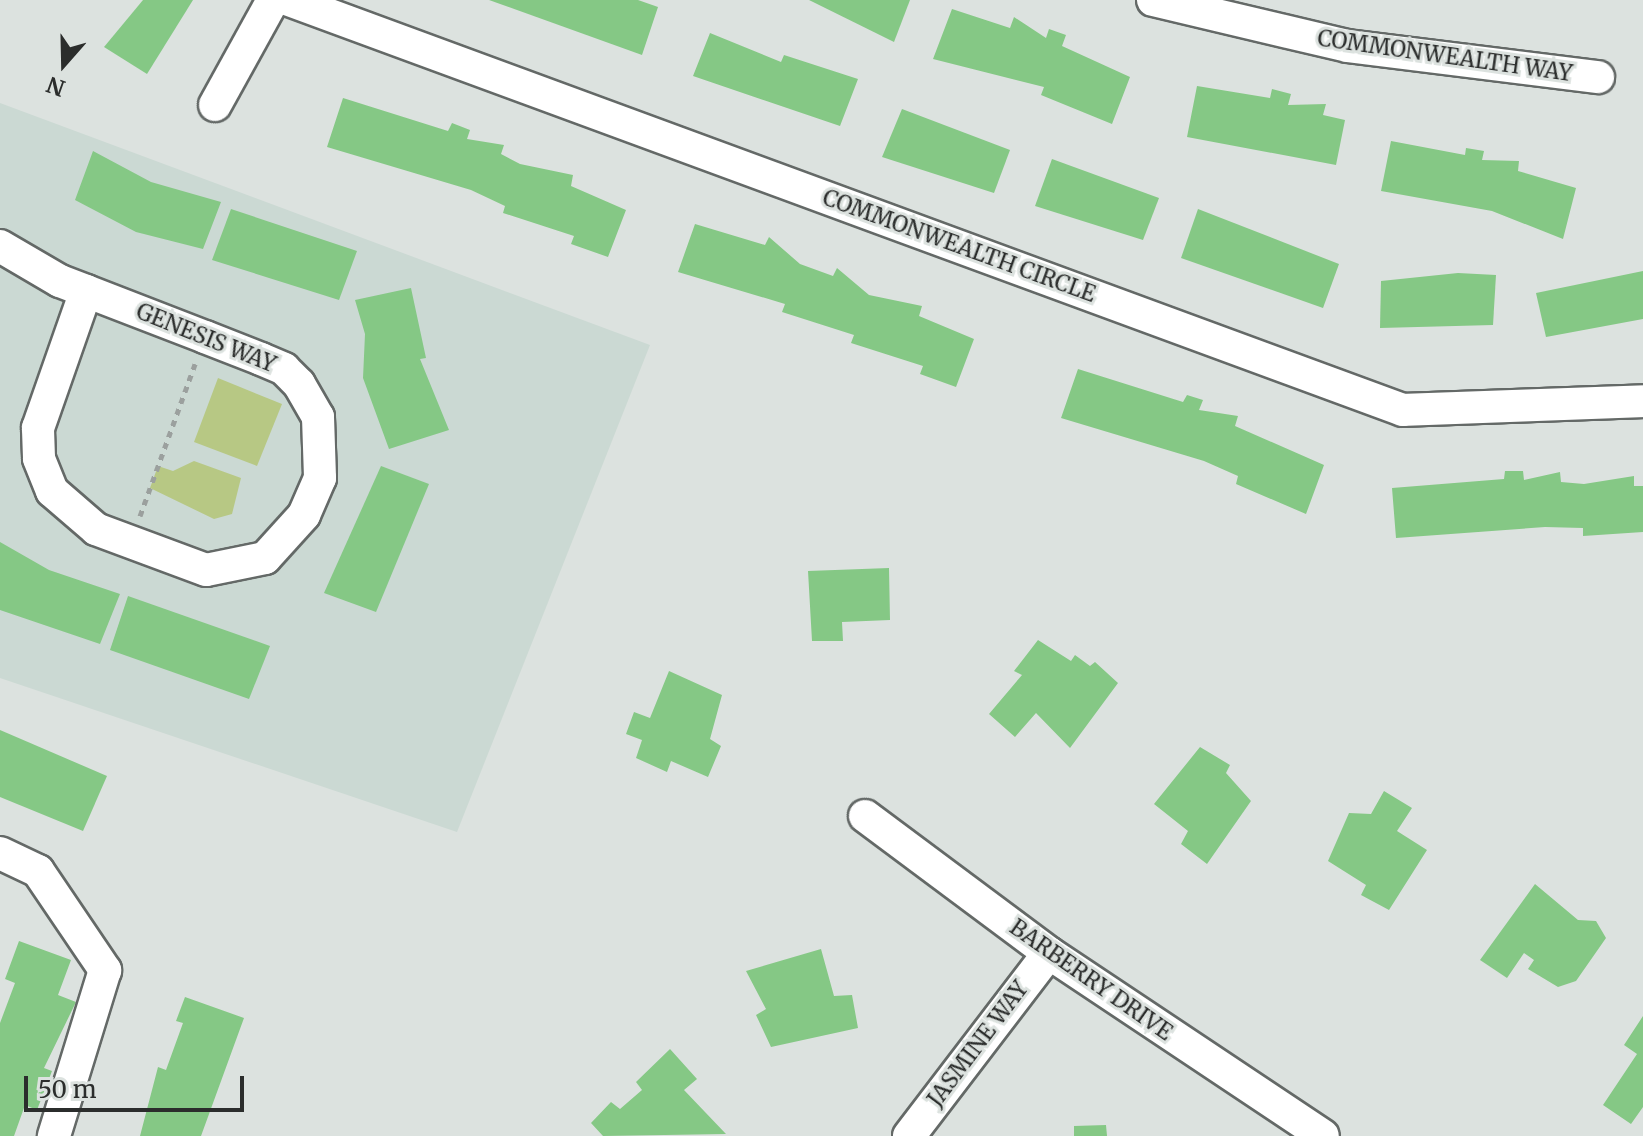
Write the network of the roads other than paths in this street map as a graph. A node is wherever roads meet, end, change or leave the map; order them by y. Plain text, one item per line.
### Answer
1 (273, 0) edge
2 (289, 0) edge
3 (1153, 0) edge
4 (1598, 77) dead end
5 (215, 105) dead end
6 (0, 246) edge
7 (86, 291) junction
8 (1643, 401) edge
9 (865, 816) dead end
10 (0, 853) edge
11 (1049, 953) junction
12 (54, 1136) edge
13 (909, 1136) edge
14 (1323, 1136) edge

1 - 5 street
2 - 8 street, COMMONWEALTH CIRCLE
3 - 4 street, COMMONWEALTH WAY
6 - 7 street, GENESIS WAY
7 - 7 street, GENESIS WAY
9 - 11 street, BARBERRY DRIVE
10 - 12 street
11 - 13 street, JASMINE WAY
11 - 14 street, BARBERRY DRIVE

